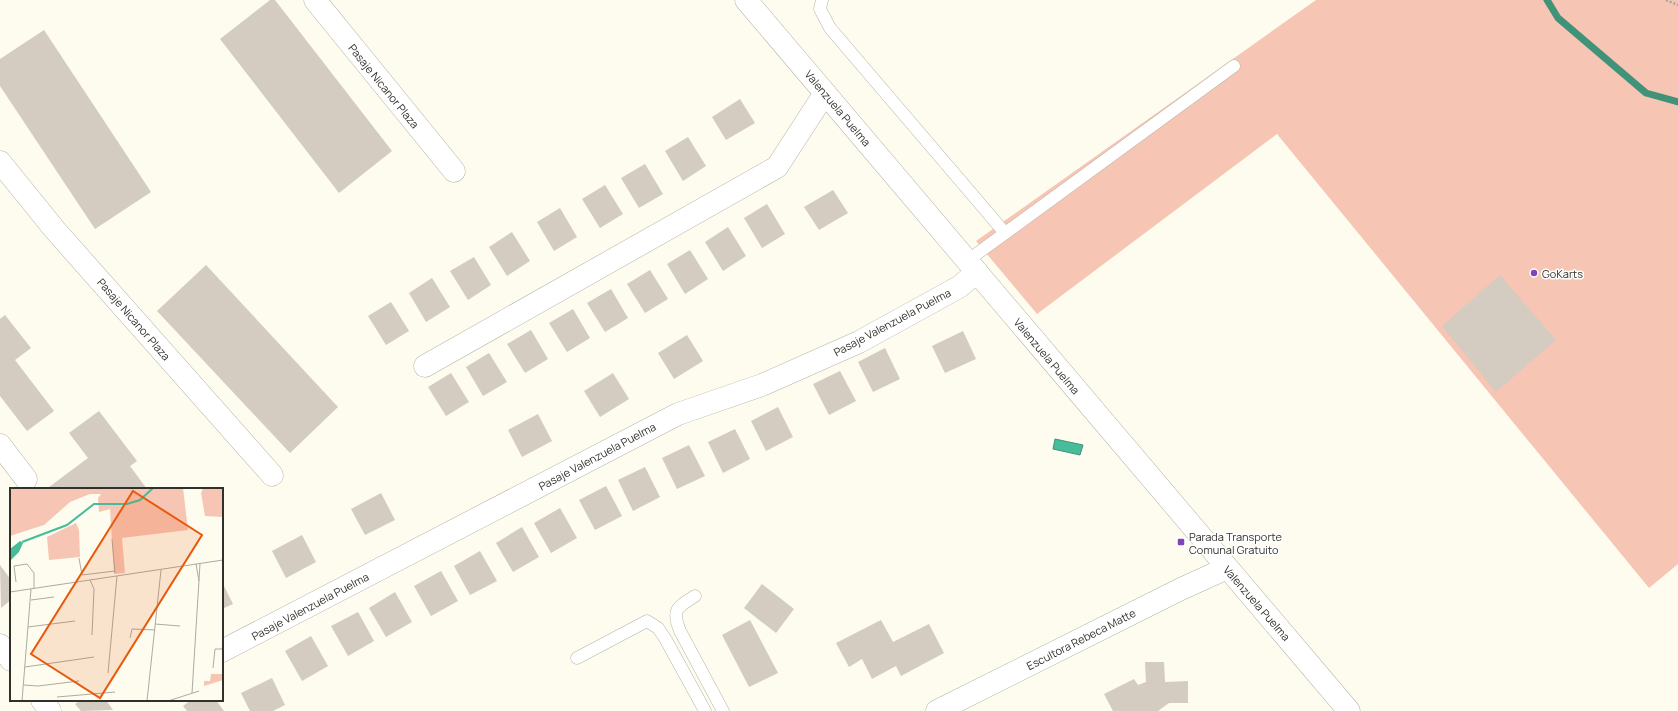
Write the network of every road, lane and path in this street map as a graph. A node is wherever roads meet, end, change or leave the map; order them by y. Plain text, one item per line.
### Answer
1 (315, 0) edge
2 (746, 0) edge
3 (822, 0) edge
4 (1666, 0) edge
5 (1678, 5) edge
6 (1234, 66) dead end
7 (825, 93) junction
8 (0, 162) edge
9 (454, 171) dead end
10 (1005, 233) junction
11 (972, 266) junction
12 (425, 366) dead end
13 (0, 445) edge
14 (272, 475) dead end
15 (26, 479) dead end
16 (1227, 568) junction
17 (695, 596) dead end
18 (0, 645) edge
19 (223, 650) edge
20 (577, 658) dead end
21 (10, 659) edge
22 (43, 701) edge
23 (50, 711) edge
24 (705, 711) edge
25 (723, 711) edge
26 (937, 711) edge
27 (1349, 711) edge

1 - 9 street, Pasaje Nicanor Plaza
2 - 7 street, Valenzuela Puelma
3 - 10 lane
4 - 5 path
6 - 10 lane
7 - 11 street, Valenzuela Puelma
7 - 12 street
8 - 14 street, Pasaje Nicanor Plaza
10 - 11 lane
11 - 16 street, Valenzuela Puelma
11 - 19 street, Pasaje Valenzuela Puelma
13 - 15 street
16 - 26 street, Escultora Rebeca Matte
16 - 27 street, Valenzuela Puelma
17 - 25 lane
18 - 21 street
20 - 24 lane
22 - 23 street

